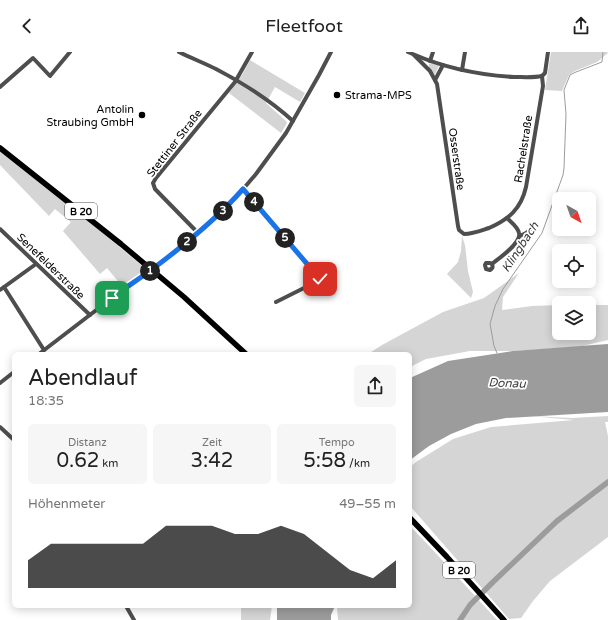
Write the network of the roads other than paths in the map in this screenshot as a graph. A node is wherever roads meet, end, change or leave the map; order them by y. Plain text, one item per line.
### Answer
1 (70, 52) edge
2 (179, 52) edge
3 (252, 52) edge
4 (331, 52) edge
5 (408, 52) edge
6 (433, 52) edge
7 (465, 52) edge
8 (548, 52) edge
9 (414, 55) junction
10 (430, 60) junction
11 (443, 65) junction
12 (462, 70) junction
13 (542, 76) junction
14 (236, 80) junction
15 (435, 80) junction
16 (0, 87) edge
17 (293, 121) junction
18 (0, 148) edge
19 (243, 189) junction
20 (507, 218) junction
21 (0, 229) edge
22 (531, 229) dead end
23 (198, 233) junction
24 (470, 234) joint
25 (520, 236) junction
26 (36, 264) junction
27 (492, 264) dead end
28 (2, 288) edge
29 (276, 302) dead end
30 (90, 315) junction
31 (44, 350) junction
32 (42, 352) edge
33 (244, 352) edge
34 (12, 374) edge
35 (0, 383) edge
36 (0, 427) edge
37 (12, 438) edge
38 (412, 520) edge
39 (127, 608) edge
40 (134, 620) edge
41 (504, 620) edge

1 - 16 street
2 - 14 street
3 - 14 street
4 - 17 street
5 - 9 street
6 - 10 street
7 - 12 street
8 - 13 street, Rachelstraße
9 - 10 street
9 - 15 street, Osserstraße
10 - 11 street
11 - 12 street
11 - 15 street
12 - 13 street
13 - 20 street, Rachelstraße
14 - 17 street
14 - 23 street, Stettiner Straße
15 - 24 street, Osserstraße
17 - 19 street
18 - 33 highway, B 20
19 - 23 street
19 - 29 street
20 - 24 street, Rachelstraße
20 - 25 street
21 - 26 street, Senefelderstraße
22 - 25 street
23 - 30 street
25 - 27 street
26 - 28 street
26 - 30 street, Senefelderstraße
28 - 31 street
30 - 31 street
31 - 32 street
34 - 35 street
36 - 37 street
38 - 41 highway, B 20
39 - 40 street

